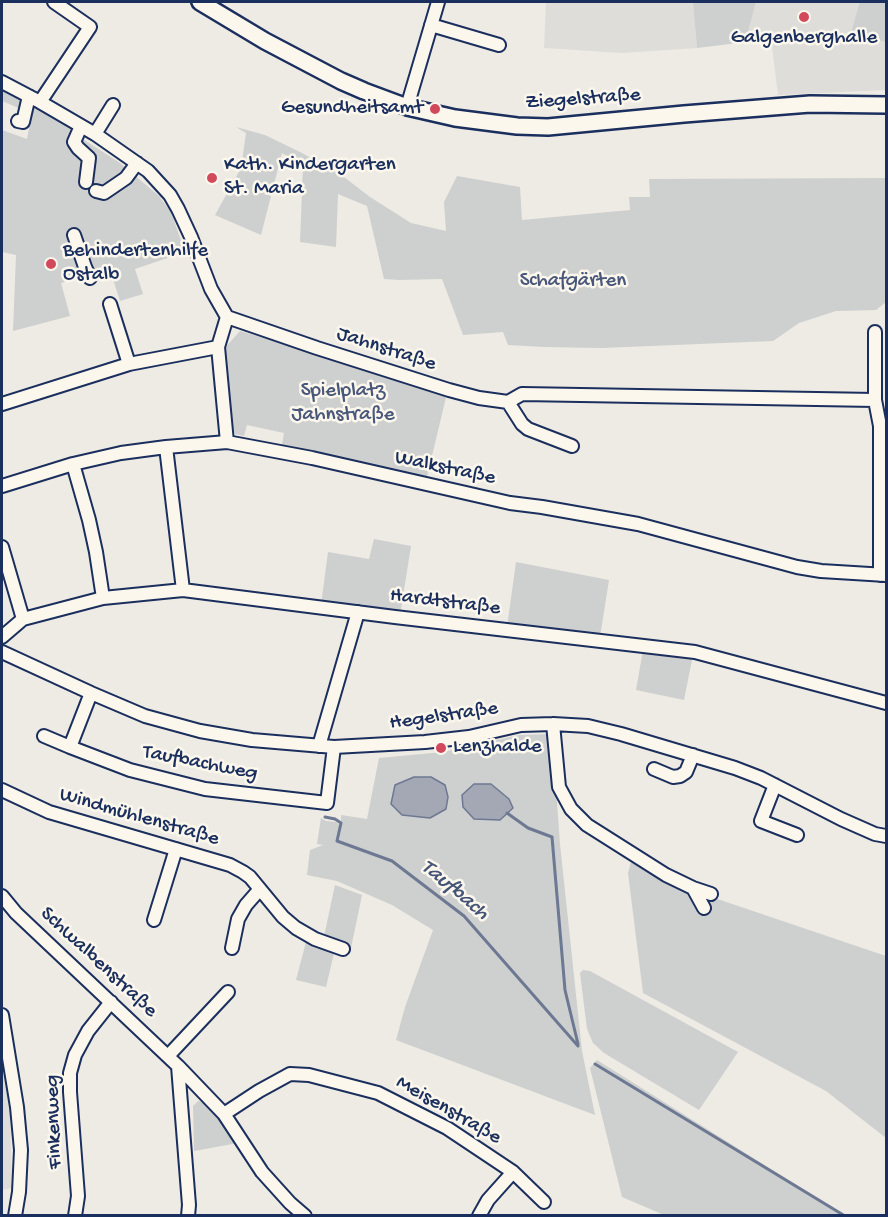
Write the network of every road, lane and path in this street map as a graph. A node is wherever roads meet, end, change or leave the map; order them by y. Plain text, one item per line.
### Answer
1 (54, 2) edge
2 (200, 2) edge
3 (438, 2) edge
4 (431, 25) junction
5 (499, 45) dead end
6 (2, 82) edge
7 (35, 99) junction
8 (113, 105) dead end
9 (886, 105) edge
10 (406, 107) junction
11 (18, 121) dead end
12 (81, 126) junction
13 (95, 134) junction
14 (137, 162) junction
15 (74, 235) dead end
16 (90, 278) dead end
17 (110, 304) dead end
18 (227, 317) junction
19 (875, 332) dead end
20 (218, 347) junction
21 (129, 364) junction
22 (875, 400) junction
23 (508, 402) junction
24 (2, 404) edge
25 (883, 426) edge
26 (226, 442) junction
27 (572, 446) dead end
28 (166, 447) junction
29 (73, 464) junction
30 (2, 486) edge
31 (2, 547) edge
32 (884, 575) edge
33 (183, 590) junction
34 (103, 598) junction
35 (358, 612) junction
36 (23, 619) junction
37 (2, 637) edge
38 (2, 652) edge
39 (91, 693) junction
40 (886, 703) edge
41 (553, 724) junction
42 (44, 736) dead end
43 (319, 746) junction
44 (70, 747) junction
45 (334, 747) junction
46 (693, 755) junction
47 (654, 769) dead end
48 (775, 785) junction
49 (2, 790) edge
50 (797, 835) dead end
51 (886, 836) edge
52 (176, 849) junction
53 (693, 888) junction
54 (260, 889) junction
55 (711, 894) dead end
56 (2, 896) edge
57 (704, 908) dead end
58 (154, 920) dead end
59 (232, 948) dead end
60 (343, 949) dead end
61 (228, 992) dead end
62 (111, 1002) junction
63 (2, 1015) edge
64 (168, 1056) junction
65 (178, 1066) junction
66 (224, 1114) junction
67 (513, 1172) junction
68 (544, 1202) dead end
69 (15, 1215) edge
70 (75, 1215) edge
71 (188, 1215) edge
72 (305, 1215) edge
73 (479, 1215) edge

1 - 7 street
2 - 10 main road, Ziegelstraße
3 - 4 street
4 - 5 street
4 - 10 street
6 - 7 street
7 - 11 street
7 - 12 street
8 - 13 street
9 - 10 main road, Ziegelstraße
12 - 13 street
12 - 14 street
13 - 14 street
14 - 18 street
15 - 16 street
17 - 21 street
18 - 20 street
18 - 23 street, Jahnstraße
19 - 22 street
20 - 21 street
20 - 26 street
21 - 24 street
22 - 23 street, Jahnstraße
22 - 25 street
23 - 27 street
25 - 32 street, Walkstraße
26 - 28 street, Walkstraße
26 - 32 street, Walkstraße
28 - 29 street, Walkstraße
28 - 33 street
29 - 30 street, Walkstraße
29 - 34 street
31 - 36 street
33 - 34 street, Hardtstraße
33 - 35 street, Hardtstraße
34 - 36 street, Hardtstraße
35 - 40 street, Hardtstraße
35 - 43 street
36 - 37 street, Hardtstraße
38 - 39 street, Hegelstraße
39 - 43 street, Hegelstraße
39 - 44 street
41 - 45 street, Hegelstraße
41 - 46 street, Hegelstraße
41 - 53 street
42 - 44 street
43 - 45 street, Hegelstraße
44 - 45 street, Taufbachweg
46 - 47 street
46 - 48 street, Hegelstraße
48 - 50 street
48 - 51 street, Hegelstraße
49 - 52 street, Windmühlenstraße
52 - 54 street, Windmühlenstraße
52 - 58 street
53 - 55 street
53 - 57 street
54 - 59 street
54 - 60 street, Windmühlenstraße
56 - 62 street, Schwalbenstraße
61 - 64 street
62 - 64 street, Schwalbenstraße
62 - 70 street, Finkenweg
63 - 69 street
64 - 65 street, Schwalbenstraße
65 - 66 street, Schwalbenstraße
65 - 71 street
66 - 67 street, Meisenstraße
66 - 72 street, Schwalbenstraße
67 - 68 street, Meisenstraße
67 - 73 street

